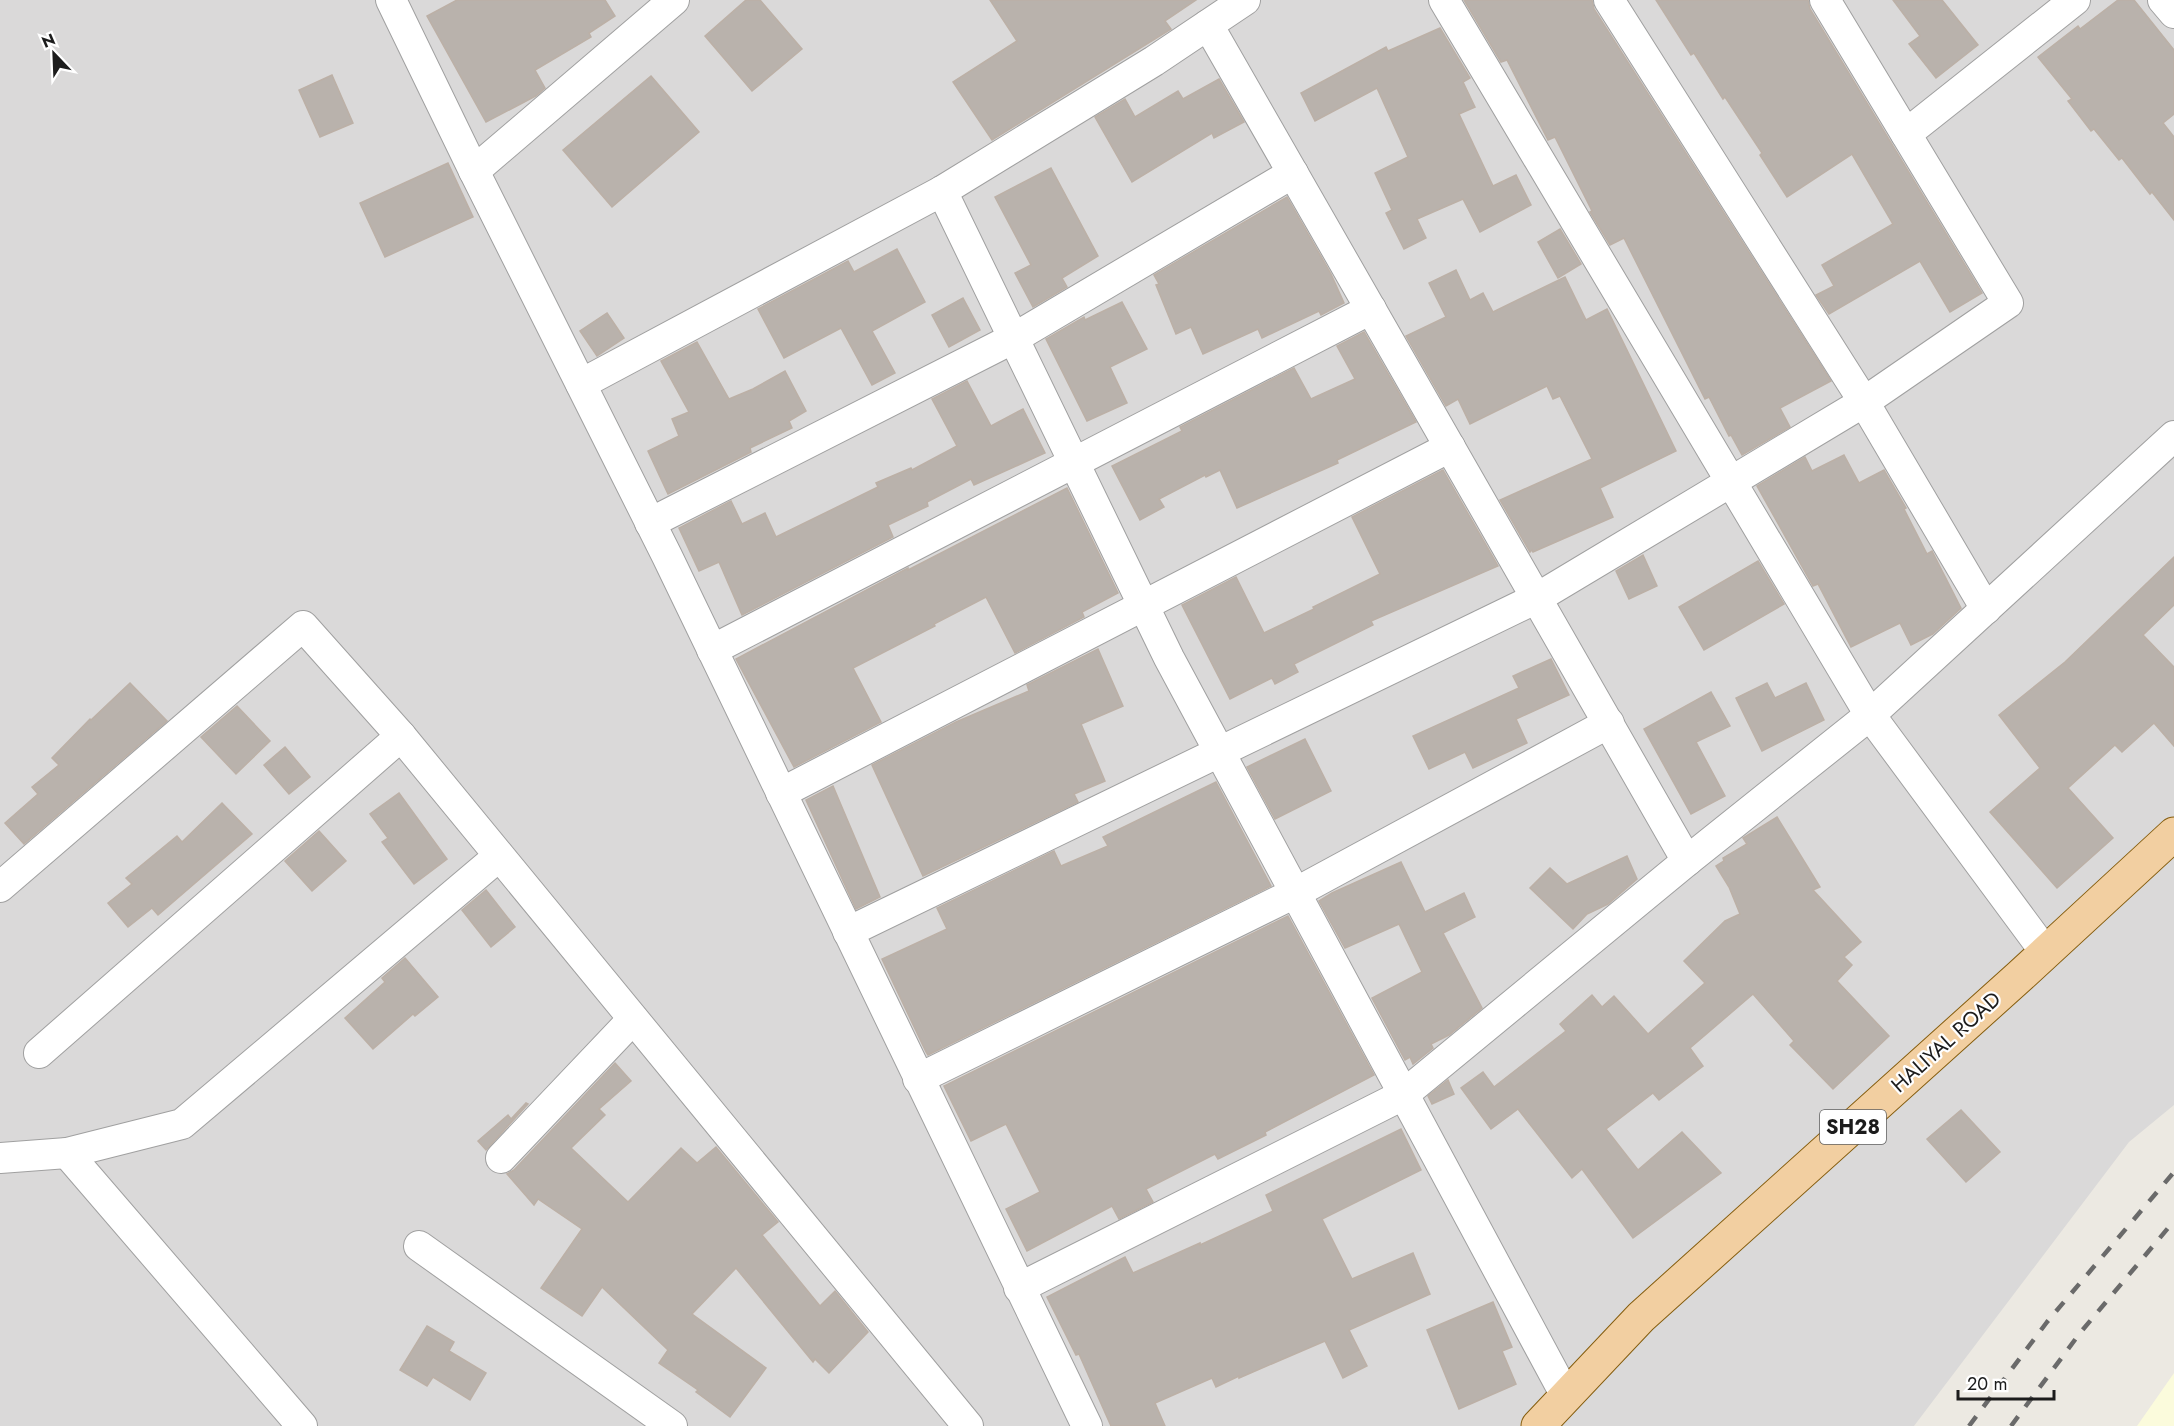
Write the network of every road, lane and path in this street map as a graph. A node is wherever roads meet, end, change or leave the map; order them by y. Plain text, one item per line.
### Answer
1 (391, 0) edge
2 (1245, 0) edge
3 (1444, 0) edge
4 (1609, 0) edge
5 (1825, 0) edge
6 (2075, 0) edge
7 (2163, 0) edge
8 (660, 5) edge
9 (2174, 13) edge
10 (1208, 25) junction
11 (1906, 134) junction
12 (474, 171) junction
13 (1293, 173) junction
14 (942, 191) junction
15 (1371, 309) junction
16 (1014, 338) junction
17 (581, 384) junction
18 (1863, 402) junction
19 (2174, 436) edge
20 (1450, 447) junction
21 (1075, 462) junction
22 (1732, 481) junction
23 (650, 523) junction
24 (1537, 598) junction
25 (1144, 606) junction
26 (1986, 609) junction
27 (712, 650) junction
28 (1870, 715) junction
29 (1609, 723) junction
30 (401, 736) junction
31 (1219, 752) junction
32 (781, 793) junction
33 (2174, 834) edge
34 (499, 856) junction
35 (1687, 861) junction
36 (0, 887) edge
37 (1295, 892) junction
38 (848, 932) junction
39 (2046, 953) junction
40 (633, 1019) junction
41 (39, 1053) dead end
42 (918, 1079) junction
43 (1403, 1095) junction
44 (67, 1153) junction
45 (0, 1158) edge
46 (501, 1158) dead end
47 (418, 1246) dead end
48 (1019, 1288) junction
49 (1566, 1396) junction
50 (302, 1426) edge
51 (672, 1426) edge
52 (968, 1426) edge
53 (1087, 1426) edge
54 (1538, 1426) edge

1 - 12 street
2 - 10 street
3 - 22 street
4 - 18 street
5 - 11 street
6 - 11 street
7 - 9 street
8 - 12 street
10 - 13 street
10 - 14 street
11 - 18 street
12 - 17 street
13 - 15 street
13 - 16 street
14 - 16 street
14 - 17 street
15 - 20 street
15 - 21 street
16 - 21 street
16 - 23 street
17 - 23 street
18 - 22 street
18 - 26 street
19 - 26 street
20 - 24 street
20 - 25 street
21 - 25 street
21 - 27 street
22 - 24 street
22 - 28 street
23 - 27 street
24 - 29 street
24 - 31 street
25 - 31 street
25 - 32 street
26 - 28 street
27 - 32 street
28 - 35 street
28 - 39 street
29 - 35 street
29 - 37 street
30 - 34 street
30 - 36 street
30 - 41 street
31 - 37 street
31 - 38 street
32 - 38 street
33 - 39 main road, HALIYAL ROAD / SH28
34 - 40 street
34 - 44 street
35 - 43 street
37 - 42 street
37 - 43 street
38 - 42 street
39 - 49 main road, HALIYAL ROAD / SH28
40 - 46 street
40 - 52 street
42 - 48 street
43 - 48 street
43 - 49 street
44 - 45 street
44 - 50 street
47 - 51 street
48 - 53 street
49 - 54 main road, HALIYAL ROAD / SH28

